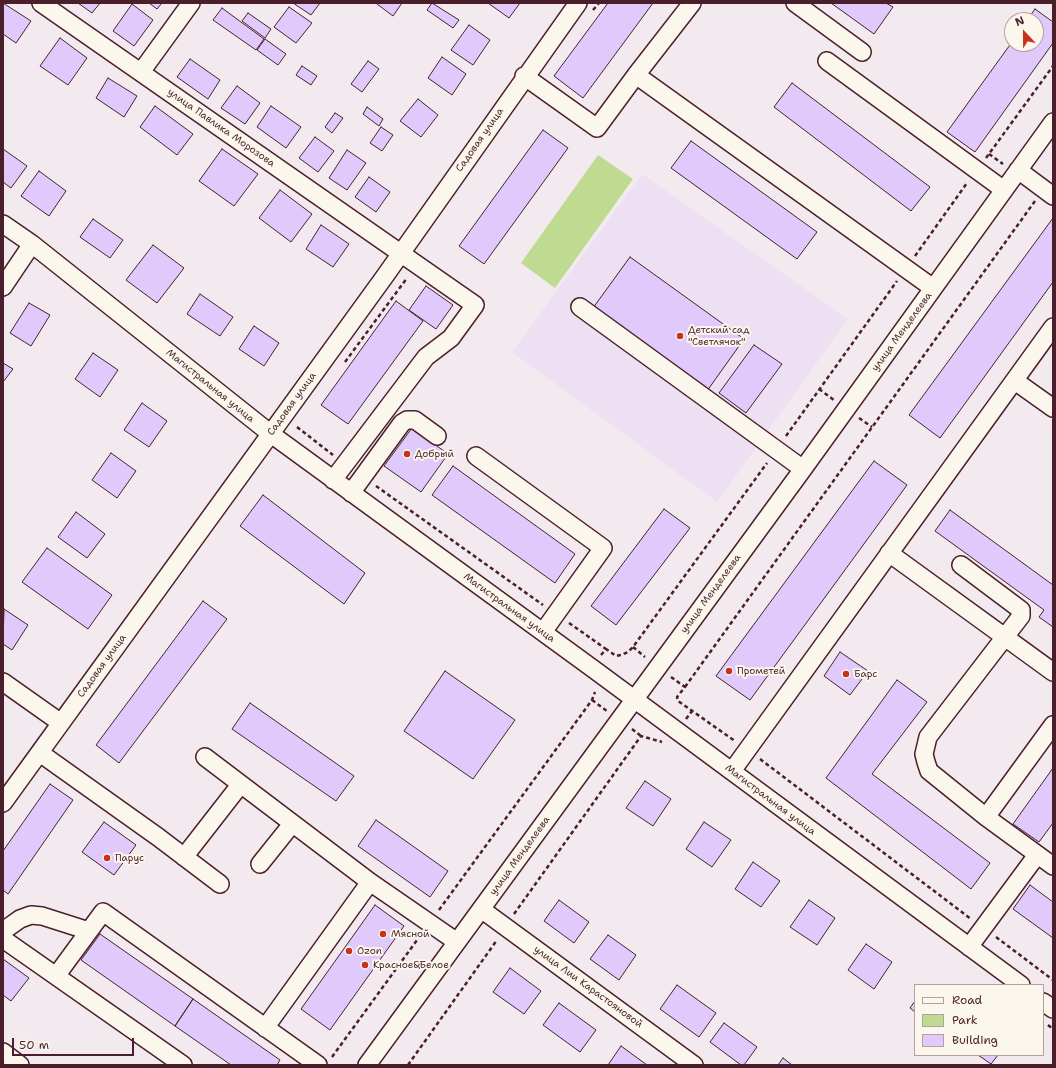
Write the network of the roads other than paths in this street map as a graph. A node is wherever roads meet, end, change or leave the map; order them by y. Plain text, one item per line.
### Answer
1 (41, 3) edge
2 (191, 3) edge
3 (578, 3) edge
4 (692, 3) edge
5 (795, 3) edge
6 (862, 52) dead end
7 (827, 61) dead end
8 (141, 72) junction
9 (636, 75) junction
10 (524, 76) junction
11 (1052, 124) edge
12 (1018, 170) junction
13 (1004, 190) junction
14 (1050, 193) edge
15 (3, 224) edge
16 (32, 244) junction
17 (401, 254) junction
18 (3, 286) edge
19 (933, 288) junction
20 (580, 307) dead end
21 (1053, 327) edge
22 (1015, 381) junction
23 (1053, 408) edge
24 (271, 434) junction
25 (437, 436) dead end
26 (476, 456) dead end
27 (803, 469) junction
28 (333, 480) junction
29 (351, 493) junction
30 (889, 553) junction
31 (961, 565) dead end
32 (543, 632) junction
33 (1005, 638) junction
34 (1053, 672) edge
35 (3, 682) edge
36 (634, 700) junction
37 (61, 723) junction
38 (1053, 725) edge
39 (40, 753) junction
40 (205, 757) dead end
41 (732, 771) junction
42 (240, 785) junction
43 (3, 803) edge
44 (986, 817) junction
45 (292, 824) junction
46 (1037, 854) junction
47 (184, 857) junction
48 (260, 864) dead end
49 (1053, 866) edge
50 (370, 882) junction
51 (220, 884) dead end
52 (481, 909) junction
53 (3, 931) edge
54 (89, 931) junction
55 (3, 939) edge
56 (457, 942) junction
57 (969, 947) junction
58 (56, 976) junction
59 (1019, 984) edge
60 (1044, 1003) edge
61 (1053, 1009) edge
62 (265, 1028) junction
63 (3, 1052) edge
64 (324, 1062) edge
65 (20, 1065) edge
66 (183, 1065) edge
67 (367, 1065) edge
68 (694, 1065) edge

1 - 8 street, улица Павлика Морозова
2 - 8 street
3 - 10 street, Садовая улица
4 - 9 street
5 - 6 street
7 - 13 street
8 - 17 street, улица Павлика Морозова
9 - 10 street
9 - 19 street
10 - 17 street, Садовая улица
11 - 12 street, улица Менделеева
12 - 13 street, улица Менделеева
12 - 14 street
13 - 19 street, улица Менделеева
15 - 16 street, Магистральная улица
16 - 18 street
16 - 24 street, Магистральная улица
17 - 24 street, Садовая улица
17 - 28 street, улица Павлика Морозова
19 - 27 street, улица Менделеева
20 - 27 street
21 - 22 street
22 - 23 street
22 - 30 street
24 - 28 street, Магистральная улица
24 - 37 street, Садовая улица
25 - 29 street
26 - 32 street
27 - 36 street, улица Менделеева
28 - 29 street, Магистральная улица
29 - 32 street, Магистральная улица
30 - 33 street
30 - 41 street
31 - 33 street
32 - 36 street, Магистральная улица
33 - 34 street
33 - 44 street
35 - 37 street
36 - 41 street, Магистральная улица
36 - 52 street, улица Менделеева
37 - 39 street, Садовая улица
38 - 44 street
39 - 43 street, Садовая улица
39 - 47 street
40 - 42 street
41 - 57 street, Магистральная улица
42 - 45 street
42 - 47 street
44 - 46 street
45 - 48 street
45 - 50 street
46 - 49 street
46 - 57 street
47 - 51 street
50 - 56 street
50 - 62 street
52 - 56 street, улица Менделеева
52 - 68 street, улица Лии Карастояновой
53 - 54 street
54 - 58 street
54 - 62 street
55 - 58 street
56 - 67 street, улица Менделеева
57 - 59 street, Магистральная улица
58 - 66 street
60 - 61 street
62 - 64 street
63 - 65 street

